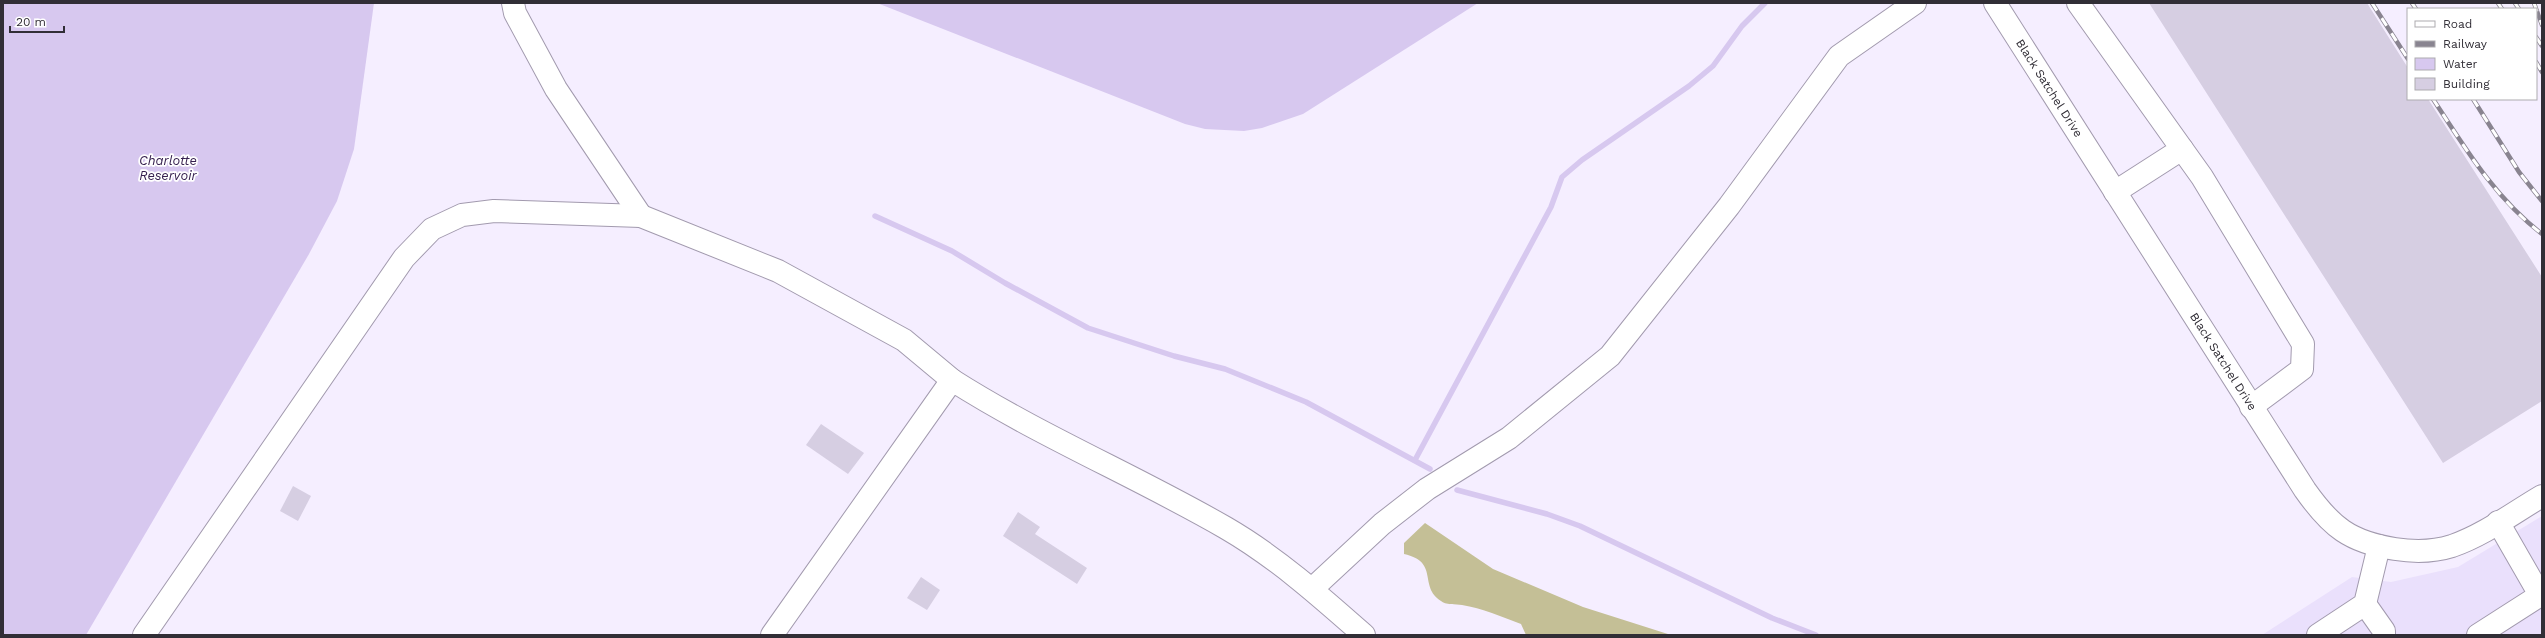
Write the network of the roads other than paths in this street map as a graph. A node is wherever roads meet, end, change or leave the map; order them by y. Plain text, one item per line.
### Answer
1 (512, 3) edge
2 (1915, 3) edge
3 (1995, 3) edge
4 (2078, 3) edge
5 (2182, 149) junction
6 (2115, 192) junction
7 (641, 216) junction
8 (952, 380) junction
9 (2251, 406) junction
10 (2542, 496) edge
11 (2498, 522) junction
12 (2379, 546) junction
13 (1312, 589) junction
14 (2541, 594) edge
15 (2365, 604) junction
16 (144, 635) edge
17 (772, 635) edge
18 (1364, 635) edge
19 (2318, 635) edge
20 (2384, 635) edge
21 (2478, 635) edge

1 - 7 street
2 - 13 street
3 - 6 street, Black Satchel Drive
4 - 5 street
5 - 6 street
5 - 9 street
6 - 9 street, Black Satchel Drive
7 - 8 street
7 - 16 street
8 - 13 street
8 - 17 street
9 - 12 street, Black Satchel Drive
10 - 11 street, Black Satchel Drive
11 - 12 street, Black Satchel Drive
11 - 14 street
12 - 15 street
13 - 18 street
14 - 21 street
15 - 19 street
15 - 20 street

